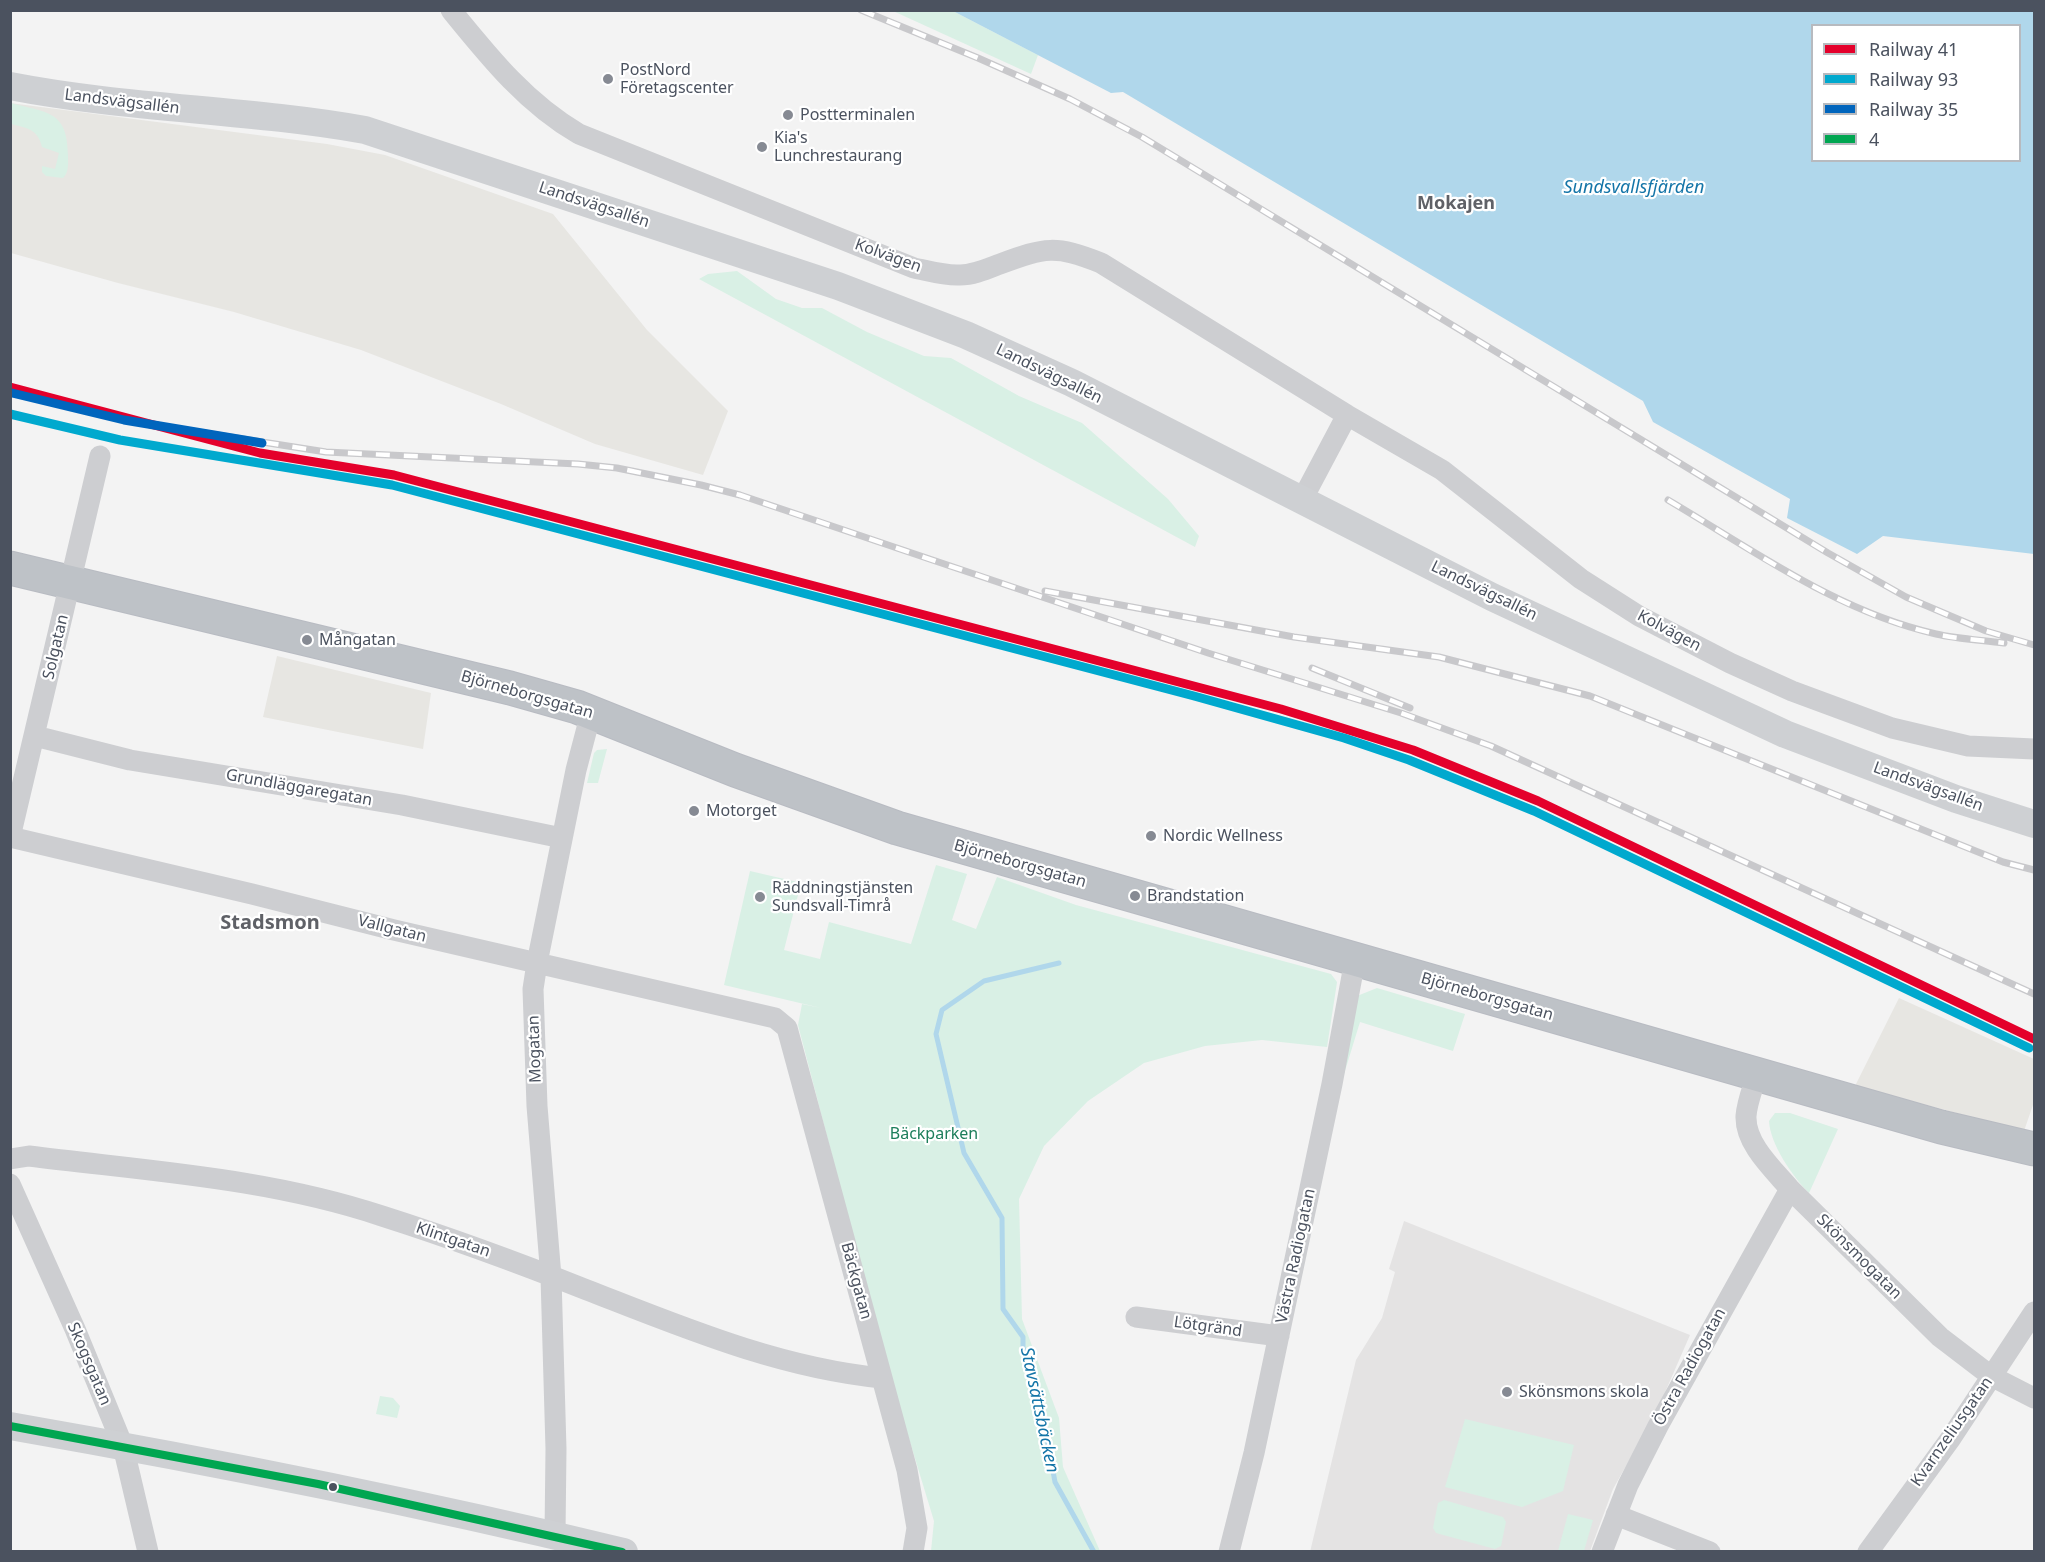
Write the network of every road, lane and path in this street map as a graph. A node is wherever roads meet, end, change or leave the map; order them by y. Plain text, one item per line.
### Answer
1 (451, 10) edge
2 (10, 86) edge
3 (1347, 415) junction
4 (100, 456) dead end
5 (1302, 500) junction
6 (10, 568) edge
7 (70, 583) junction
8 (591, 713) junction
9 (35, 736) junction
10 (2034, 748) edge
11 (2034, 824) edge
12 (12, 828) edge
13 (562, 838) junction
14 (1355, 960) junction
15 (537, 963) junction
16 (775, 1018) joint
17 (1757, 1074) junction
18 (2034, 1149) edge
19 (10, 1159) edge
20 (10, 1184) edge
21 (1790, 1189) junction
22 (551, 1277) junction
23 (2034, 1312) edge
24 (1136, 1317) dead end
25 (1279, 1336) junction
26 (1991, 1376) junction
27 (882, 1378) junction
28 (2034, 1398) edge
29 (10, 1426) edge
30 (123, 1446) junction
31 (1616, 1515) junction
32 (558, 1541) edge
33 (148, 1551) edge
34 (624, 1551) edge
35 (913, 1551) edge
36 (1230, 1551) edge
37 (1602, 1551) edge
38 (1710, 1551) edge
39 (1868, 1551) edge

1 - 3 street, Kolvägen
2 - 5 main road, Landsvägsallén
3 - 5 street
3 - 10 street, Kolvägen
4 - 7 street, Solgatan
5 - 11 main road, Landsvägsallén
6 - 7 highway, Björneborgsgatan
7 - 8 highway, Björneborgsgatan
7 - 9 street, Solgatan
8 - 13 street, Mogatan
8 - 14 highway, Björneborgsgatan
9 - 12 street, Solgatan
9 - 13 street, Grundläggaregatan
12 - 15 street, Vallgatan
13 - 15 street, Mogatan
14 - 17 highway, Björneborgsgatan
14 - 25 street, Västra Radiogatan
15 - 16 street, Vallgatan
15 - 22 street, Mogatan
16 - 27 street, Bäckgatan
17 - 18 highway, Björneborgsgatan
17 - 21 street, Skönsmogatan
19 - 22 street, Klintgatan
20 - 30 street, Skogsgatan
21 - 26 street, Skönsmogatan
21 - 31 street, Östra Radiogatan
22 - 27 street, Klintgatan
22 - 32 street, Mogatan
23 - 26 street, Kvarnzeliusgatan
24 - 25 street, Lötgränd
25 - 36 street, Västra Radiogatan
26 - 28 street, Skönsmogatan
26 - 39 street, Kvarnzeliusgatan
27 - 35 street, Bäckgatan
29 - 30 main road
30 - 32 main road
30 - 33 street, Skogsgatan
31 - 37 street, Östra Radiogatan
31 - 38 street
32 - 34 main road

